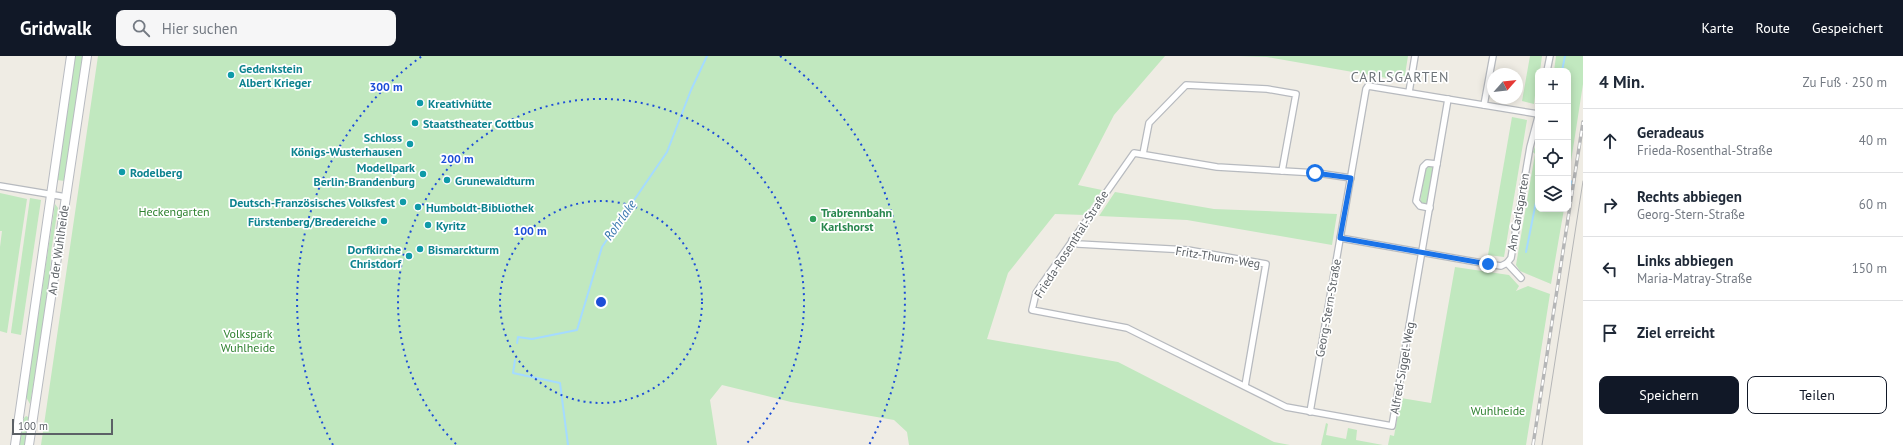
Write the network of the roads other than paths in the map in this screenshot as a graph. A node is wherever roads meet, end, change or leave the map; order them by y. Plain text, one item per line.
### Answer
1 (71, 56) edge
2 (87, 56) edge
3 (1415, 56) edge
4 (1493, 56) edge
5 (1550, 56) edge
6 (1548, 68) edge
7 (1409, 92) junction
8 (1448, 99) junction
9 (1484, 105) junction
10 (1535, 114) edge
11 (1535, 129) edge
12 (1144, 154) junction
13 (1437, 164) junction
14 (1282, 171) junction
15 (1351, 178) junction
16 (0, 186) edge
17 (51, 195) junction
18 (66, 197) junction
19 (1430, 208) junction
20 (1340, 238) junction
21 (1072, 240) junction
22 (1422, 252) junction
23 (1507, 263) junction
24 (1521, 278) dead end
25 (1245, 386) junction
26 (1310, 412) junction
27 (15, 445) edge
28 (29, 445) edge

1 - 17 main road, An der Wuhlheide
2 - 18 main road, An der Wuhlheide
3 - 7 street
4 - 9 street
5 - 6 street
7 - 8 street
7 - 15 street, Georg-Stern-Straße
8 - 9 street
8 - 13 street
9 - 10 street
11 - 23 street, Am Carlsgarten
12 - 14 street
12 - 14 street
12 - 21 street, Frieda-Rosenthal-Straße
13 - 19 street
13 - 19 street
14 - 15 street
15 - 20 street, Georg-Stern-Straße
16 - 17 street
17 - 18 street
17 - 27 main road, An der Wuhlheide
18 - 28 main road, An der Wuhlheide
19 - 22 street
20 - 22 street
20 - 26 street, Georg-Stern-Straße
21 - 25 street, Frieda-Rosenthal-Straße
21 - 25 street, Fritz-Thurm-Weg
22 - 23 street
22 - 26 street, Alfred-Siggel-Weg
23 - 24 street, Am Carlsgarten
25 - 26 street, Frieda-Rosenthal-Straße

